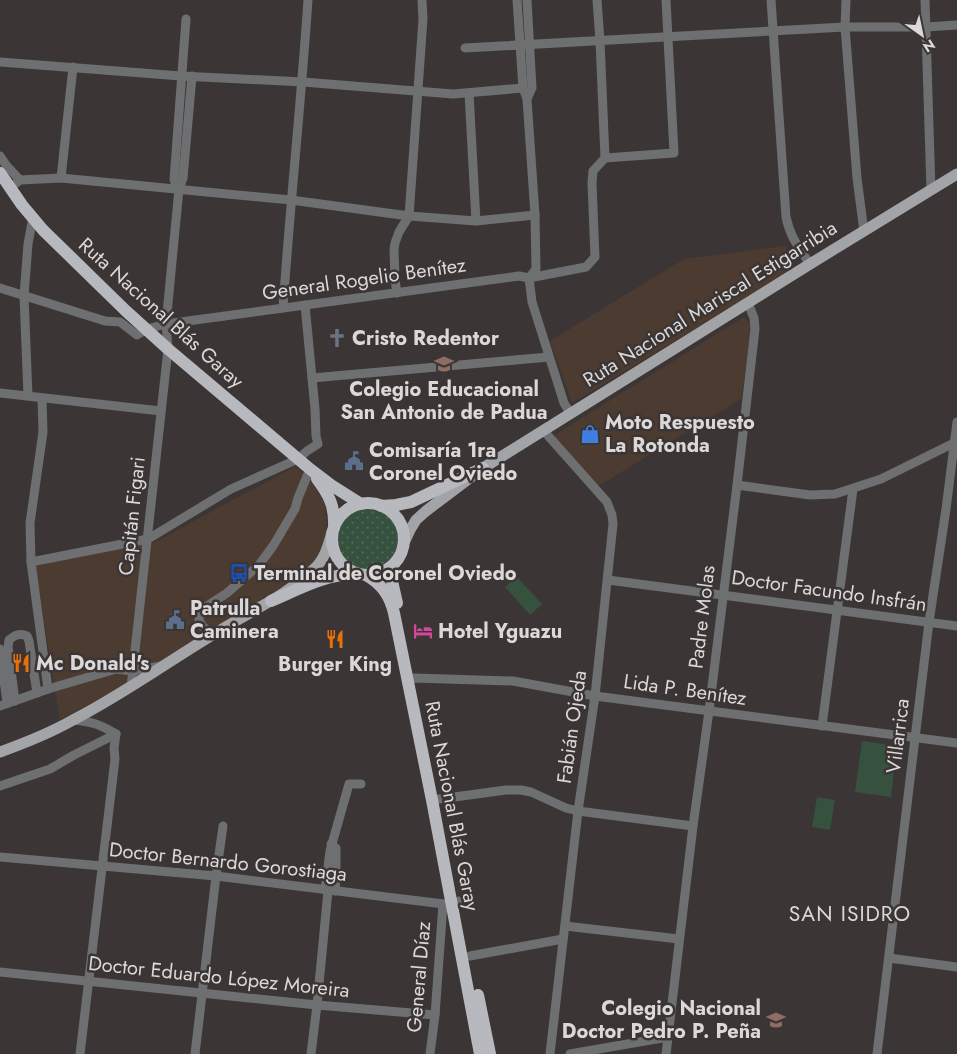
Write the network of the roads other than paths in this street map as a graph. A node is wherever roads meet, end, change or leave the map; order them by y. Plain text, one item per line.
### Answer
1 (308, 0) edge
2 (422, 0) edge
3 (517, 0) edge
4 (527, 0) edge
5 (597, 0) edge
6 (666, 0) edge
7 (771, 0) edge
8 (846, 0) edge
9 (926, 0) edge
10 (186, 18) dead end
11 (957, 25) edge
12 (846, 27) junction
13 (926, 27) junction
14 (773, 31) junction
15 (668, 38) junction
16 (600, 41) junction
17 (525, 44) junction
18 (465, 48) dead end
19 (0, 62) edge
20 (73, 68) junction
21 (181, 76) junction
22 (192, 76) junction
23 (302, 82) junction
24 (523, 88) junction
25 (418, 91) junction
26 (469, 93) junction
27 (528, 99) junction
28 (0, 156) edge
29 (605, 158) junction
30 (0, 173) edge
31 (957, 174) edge
32 (61, 178) junction
33 (15, 184) junction
34 (179, 189) junction
35 (931, 190) junction
36 (291, 200) junction
37 (409, 216) junction
38 (535, 216) junction
39 (33, 217) junction
40 (476, 221) junction
41 (864, 232) junction
42 (810, 264) junction
43 (529, 278) junction
44 (0, 288) edge
45 (397, 293) junction
46 (24, 296) junction
47 (748, 303) junction
48 (304, 305) junction
49 (283, 308) junction
50 (166, 324) junction
51 (147, 329) junction
52 (168, 349) junction
53 (549, 358) junction
54 (312, 378) junction
55 (0, 393) edge
56 (28, 396) junction
57 (42, 398) junction
58 (161, 411) junction
59 (570, 413) junction
60 (957, 422) edge
61 (543, 430) junction
62 (954, 443) junction
63 (298, 459) junction
64 (483, 468) junction
65 (310, 469) junction
66 (737, 485) junction
67 (853, 489) junction
68 (361, 504) junction
69 (380, 506) junction
70 (946, 509) junction
71 (957, 510) edge
72 (333, 530) junction
73 (148, 539) junction
74 (403, 545) junction
75 (31, 562) junction
76 (389, 568) junction
77 (362, 575) junction
78 (608, 580) junction
79 (722, 594) junction
80 (271, 601) junction
81 (837, 610) junction
82 (929, 622) junction
83 (957, 626) edge
84 (218, 631) junction
85 (0, 649) edge
86 (165, 665) junction
87 (133, 671) junction
88 (411, 679) junction
89 (131, 687) junction
90 (48, 689) junction
91 (37, 693) junction
92 (595, 696) junction
93 (7, 703) edge
94 (709, 711) junction
95 (74, 720) junction
96 (822, 726) junction
97 (116, 734) junction
98 (915, 738) junction
99 (957, 743) edge
100 (0, 752) edge
101 (362, 784) dead end
102 (0, 786) edge
103 (435, 800) junction
104 (578, 811) junction
105 (223, 826) dead end
106 (693, 826) junction
107 (0, 857) edge
108 (103, 866) junction
109 (216, 876) junction
110 (329, 891) junction
111 (451, 903) junction
112 (565, 926) junction
113 (563, 939) junction
114 (679, 940) junction
115 (470, 956) junction
116 (889, 958) junction
117 (957, 967) edge
118 (0, 972) edge
119 (88, 980) junction
120 (202, 993) junction
121 (317, 1005) junction
122 (435, 1015) junction
123 (668, 1037) junction
124 (80, 1054) edge
125 (195, 1054) edge
126 (311, 1054) edge
127 (430, 1054) edge
128 (480, 1054) edge
129 (490, 1054) edge
130 (550, 1054) edge
131 (570, 1054) edge
132 (666, 1054) edge
133 (877, 1054) edge

1 - 23 street
2 - 25 street
3 - 17 street
4 - 17 street
5 - 16 street
6 - 15 street
7 - 14 street
8 - 12 street
9 - 13 street
10 - 21 street
11 - 13 street
12 - 13 street
12 - 14 street
12 - 41 street
13 - 35 street
14 - 15 street
14 - 42 street
15 - 16 street
15 - 29 street
16 - 17 street
16 - 29 street
17 - 18 street
17 - 24 street
17 - 27 street
19 - 20 street
20 - 21 street
20 - 32 street
21 - 22 street
21 - 34 street
22 - 23 street
22 - 34 street
23 - 25 street
23 - 36 street
24 - 26 street
24 - 27 street
25 - 26 street
25 - 37 street
26 - 40 street
27 - 38 street
28 - 33 street
29 - 43 street, General Rogelio Benítez
30 - 33 highway, Ruta Nacional Blás Garay
31 - 35 main road, Ruta Nacional Mariscal Estigarribia
32 - 33 street
32 - 34 street
33 - 39 highway, Ruta Nacional Blás Garay
34 - 36 street
34 - 50 street, Capitán Figari
35 - 41 main road, Ruta Nacional Mariscal Estigarribia
36 - 37 street
36 - 49 street
37 - 40 street
37 - 45 street
38 - 40 street
38 - 43 street
39 - 46 street
39 - 51 highway, Ruta Nacional Blás Garay
41 - 42 main road, Ruta Nacional Mariscal Estigarribia
42 - 47 main road, Ruta Nacional Mariscal Estigarribia
43 - 45 street, General Rogelio Benítez
43 - 53 street
44 - 46 street
45 - 48 street, General Rogelio Benítez
46 - 51 street
46 - 56 street
47 - 59 main road, Ruta Nacional Mariscal Estigarribia
47 - 66 street, Padre Molas
48 - 49 street, General Rogelio Benítez
48 - 54 street
49 - 50 street, General Rogelio Benítez
50 - 51 street, General Rogelio Benítez
50 - 52 street, Capitán Figari
51 - 52 highway, Ruta Nacional Blás Garay
52 - 58 street, Capitán Figari
52 - 63 highway, Ruta Nacional Blás Garay
53 - 54 street
53 - 59 street
54 - 63 street
55 - 56 street
56 - 57 street
57 - 58 street
57 - 75 street
58 - 73 street, Capitán Figari
59 - 61 main road, Ruta Nacional Mariscal Estigarribia
60 - 62 street, Villarrica
61 - 64 main road, Ruta Nacional Mariscal Estigarribia
61 - 78 street, Fabián Ojeda
62 - 67 street
62 - 70 street, Villarrica
63 - 65 highway, Ruta Nacional Blás Garay
63 - 73 street
64 - 69 highway
64 - 74 main road, Ruta Nacional Mariscal Estigarribia
65 - 68 highway, Ruta Nacional Blás Garay
65 - 72 highway, Ruta Nacional Blás Garay
65 - 84 street
66 - 67 street
66 - 79 street, Padre Molas
67 - 81 street
68 - 69 highway
68 - 72 highway
69 - 74 highway
70 - 71 street
70 - 82 street, Villarrica
72 - 77 highway
72 - 80 main road
73 - 75 street
73 - 87 street, Capitán Figari
74 - 76 highway
75 - 90 street
76 - 77 highway
76 - 88 highway, Ruta Nacional Blás Garay
77 - 80 highway
77 - 88 highway, Ruta Nacional Blás Garay
78 - 79 street, Doctor Facundo Insfrán
78 - 92 street, Fabián Ojeda
79 - 81 street, Doctor Facundo Insfrán
79 - 94 street, Padre Molas
80 - 84 main road
81 - 82 street, Doctor Facundo Insfrán
81 - 96 street
82 - 83 street, Doctor Facundo Insfrán
82 - 98 street, Villarrica
84 - 86 main road
85 - 93 street
86 - 87 street
86 - 89 main road
87 - 89 street, Capitán Figari
87 - 90 street
88 - 92 street, Lida P. Benítez
88 - 103 highway, Ruta Nacional Blás Garay
89 - 95 main road
90 - 91 street
91 - 93 street
91 - 93 street
92 - 94 street, Lida P. Benítez
92 - 104 street, Fabián Ojeda
94 - 96 street, Lida P. Benítez
94 - 106 street, Padre Molas
95 - 97 street
95 - 100 main road
96 - 98 street, Lida P. Benítez
97 - 102 street
97 - 108 street
98 - 99 street, Lida P. Benítez
98 - 116 street, Villarrica
101 - 110 street
103 - 104 street
103 - 111 highway, Ruta Nacional Blás Garay
104 - 106 street
104 - 112 street, Fabián Ojeda
105 - 109 street
106 - 114 street, Padre Molas
107 - 108 street, Doctor Bernardo Gorostiaga
108 - 109 street, Doctor Bernardo Gorostiaga
108 - 119 street
109 - 110 street, Doctor Bernardo Gorostiaga
109 - 120 street
110 - 111 street, Doctor Bernardo Gorostiaga
110 - 121 street
111 - 115 highway, Ruta Nacional Blás Garay
111 - 122 street, General Díaz
111 - 128 highway, Ruta Nacional Blás Garay
112 - 113 street, Fabián Ojeda
112 - 114 street
113 - 115 street
113 - 130 street, Fabián Ojeda
114 - 123 street, Padre Molas
115 - 129 highway, Ruta Nacional Blás Garay
116 - 117 street
116 - 133 street, Villarrica
118 - 119 street, Doctor Eduardo López Moreira
119 - 120 street, Doctor Eduardo López Moreira
119 - 124 street
120 - 121 street, Doctor Eduardo López Moreira
120 - 125 street
121 - 122 street, Doctor Eduardo López Moreira
121 - 126 street
122 - 127 street, General Díaz
123 - 131 street
123 - 132 street, Padre Molas

